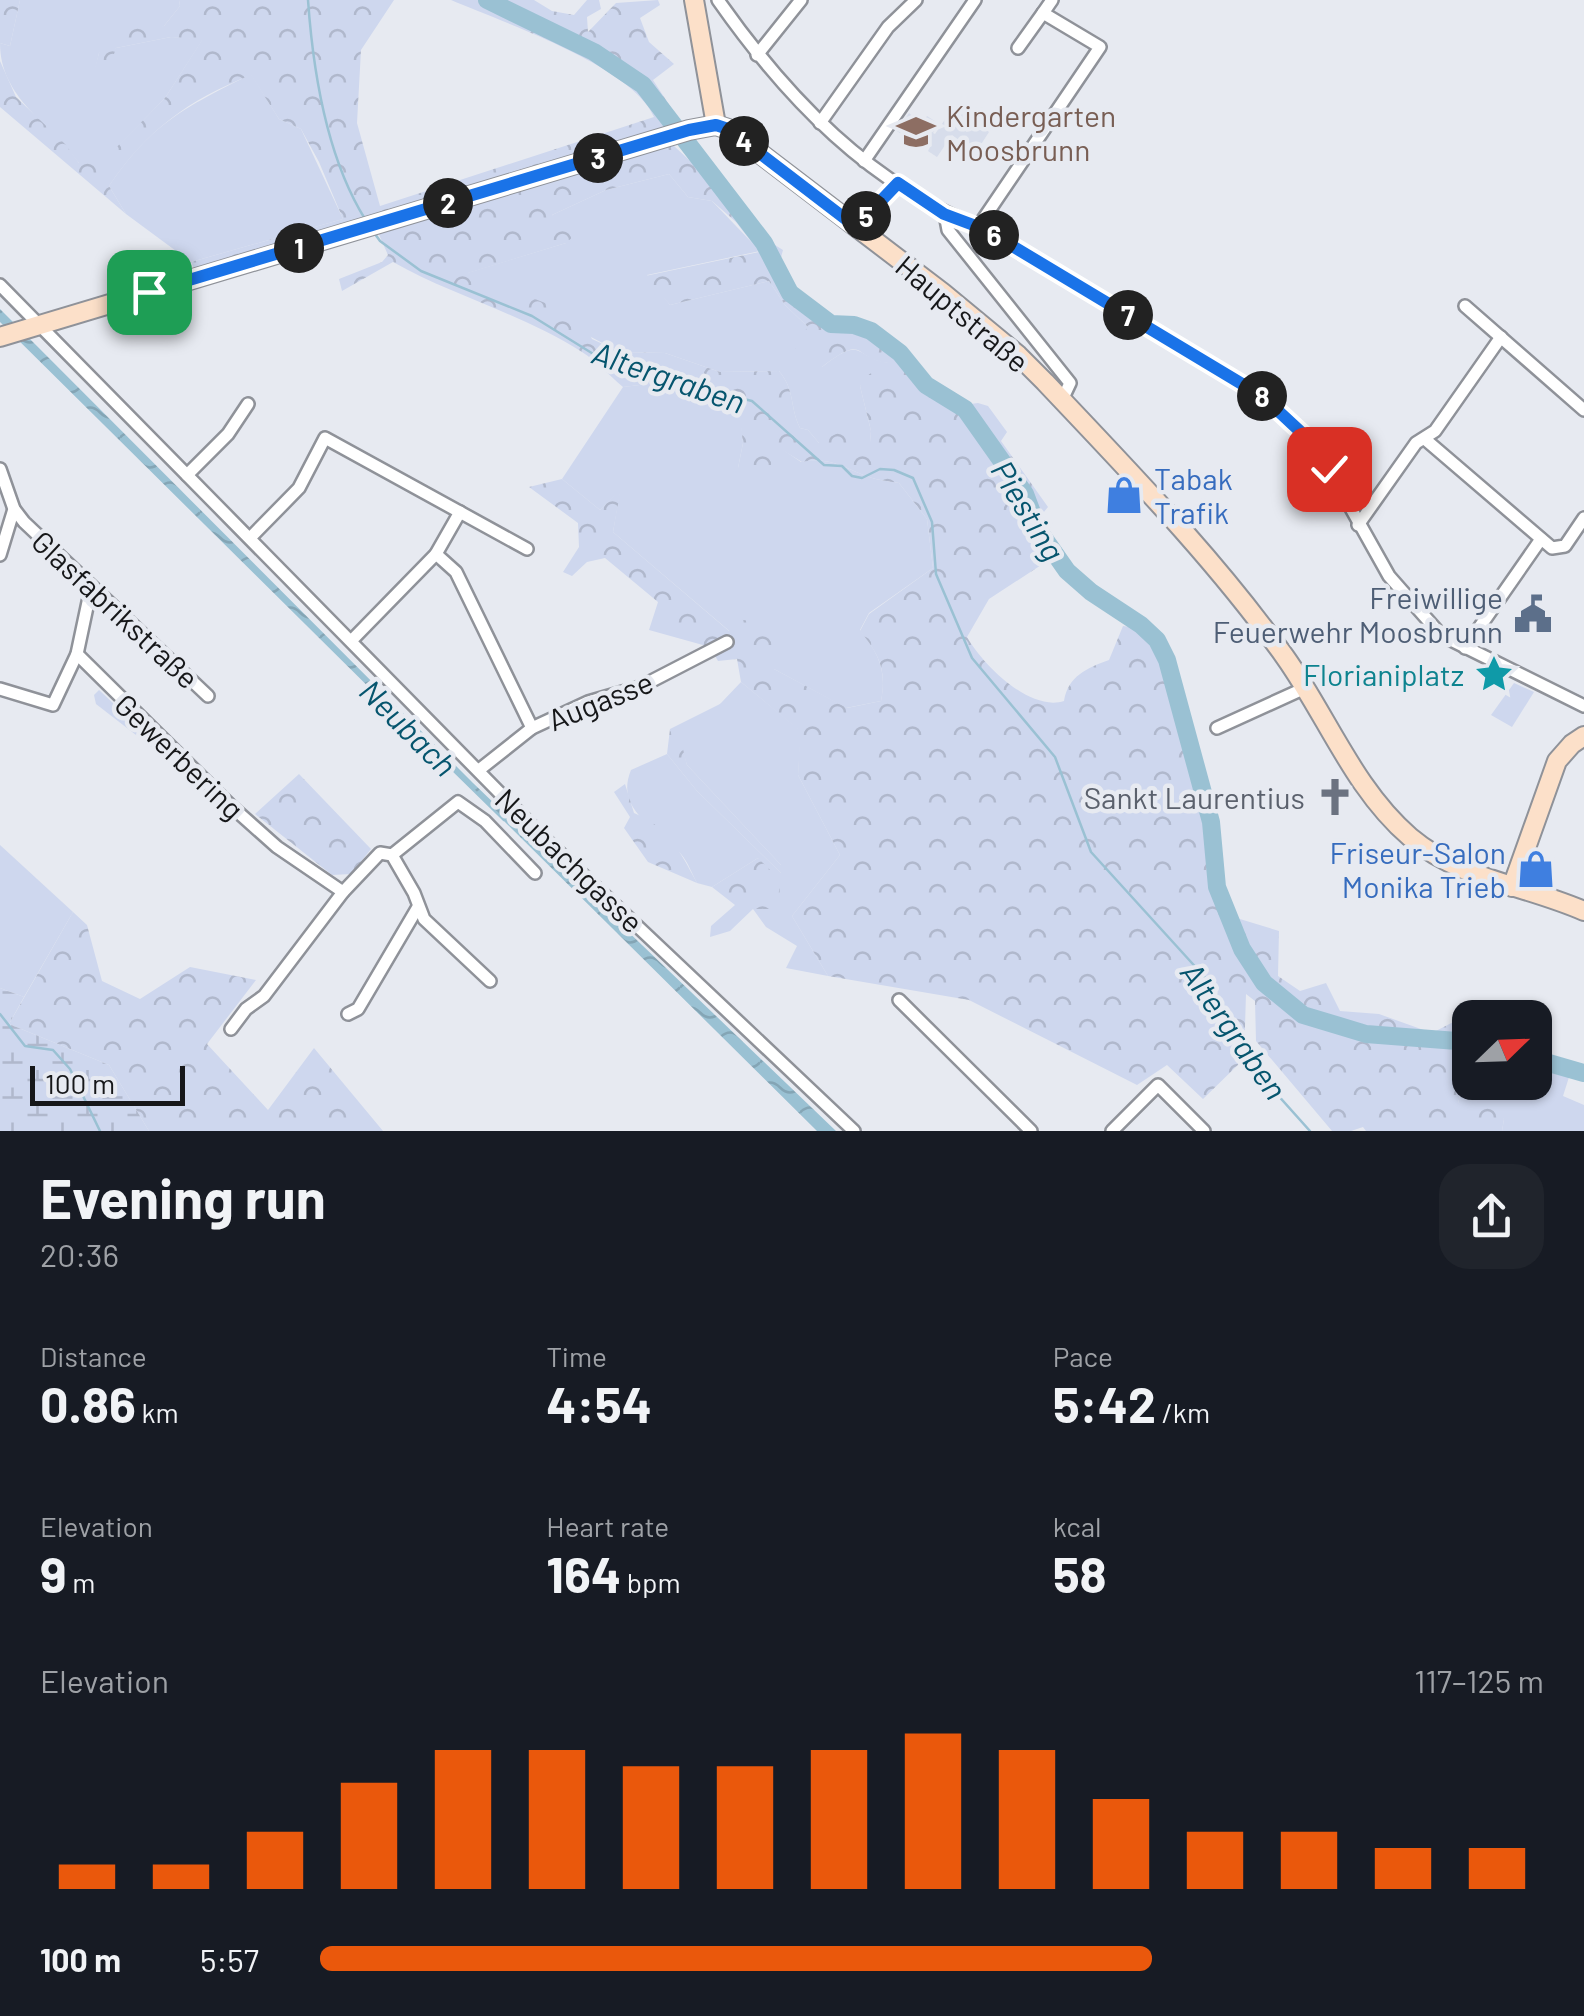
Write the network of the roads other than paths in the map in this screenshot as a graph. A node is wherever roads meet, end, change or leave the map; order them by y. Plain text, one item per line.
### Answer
1 (694, 0) edge
2 (718, 0) edge
3 (801, 0) edge
4 (916, 0) edge
5 (976, 0) edge
6 (1052, 0) edge
7 (1043, 13) junction
8 (1018, 48) dead end
9 (757, 55) junction
10 (820, 123) junction
11 (716, 125) junction
12 (864, 161) junction
13 (898, 183) junction
14 (944, 214) junction
15 (856, 227) junction
16 (978, 227) junction
17 (0, 286) edge
18 (1465, 306) dead end
19 (34, 327) junction
20 (0, 337) edge
21 (1501, 337) junction
22 (1062, 400) junction
23 (248, 404) dead end
24 (1584, 410) edge
25 (1426, 440) junction
26 (0, 469) edge
27 (188, 475) junction
28 (14, 509) junction
29 (460, 512) junction
30 (1584, 518) edge
31 (1358, 525) junction
32 (250, 538) junction
33 (1541, 539) junction
34 (527, 549) dead end
35 (436, 554) junction
36 (0, 555) edge
37 (91, 588) junction
38 (352, 640) junction
39 (727, 642) dead end
40 (1465, 648) junction
41 (76, 654) junction
42 (1305, 688) junction
43 (0, 689) edge
44 (208, 696) dead end
45 (1584, 706) edge
46 (532, 728) junction
47 (1217, 728) dead end
48 (1584, 736) edge
49 (480, 770) junction
50 (392, 855) junction
51 (535, 873) dead end
52 (1512, 887) junction
53 (342, 892) junction
54 (418, 907) junction
55 (1584, 911) edge
56 (490, 981) dead end
57 (898, 1000) dead end
58 (348, 1014) dead end
59 (231, 1028) dead end
60 (854, 1131) edge
61 (1031, 1131) edge
62 (1112, 1131) edge
63 (1204, 1131) edge

1 - 11 main road
2 - 9 street
3 - 9 street
4 - 10 street
5 - 12 street
6 - 7 street
7 - 8 street
7 - 16 street
9 - 10 street
10 - 12 street
11 - 15 main road, Hauptstraße
11 - 19 main road
12 - 13 street
13 - 14 street
13 - 15 street
14 - 16 street
14 - 22 street, Hauptstraße
15 - 22 main road, Hauptstraße
16 - 31 street
17 - 19 street, Neubachgasse
18 - 21 street
19 - 20 main road
19 - 27 street, Neubachgasse
21 - 24 street
21 - 25 street
22 - 42 main road, Hauptstraße
23 - 27 street
25 - 31 street
25 - 33 street
26 - 28 street, Glasfabrikstraße
27 - 32 street, Neubachgasse
28 - 36 street
28 - 37 street, Glasfabrikstraße
29 - 32 street
29 - 34 street
29 - 35 street
30 - 33 street
31 - 40 street
32 - 38 street, Neubachgasse
33 - 40 street
35 - 38 street
35 - 46 street
37 - 41 street
37 - 44 street, Glasfabrikstraße
38 - 49 street, Neubachgasse
39 - 46 street, Augasse
40 - 45 street
41 - 43 street
41 - 53 street, Gewerbering
42 - 47 street
42 - 52 main road, Hauptstraße
46 - 49 street, Augasse
48 - 52 main road
49 - 60 street, Neubachgasse
50 - 51 street
50 - 53 street
50 - 54 street
52 - 55 main road
53 - 59 street
54 - 56 street
54 - 58 street
57 - 61 street
62 - 63 street

